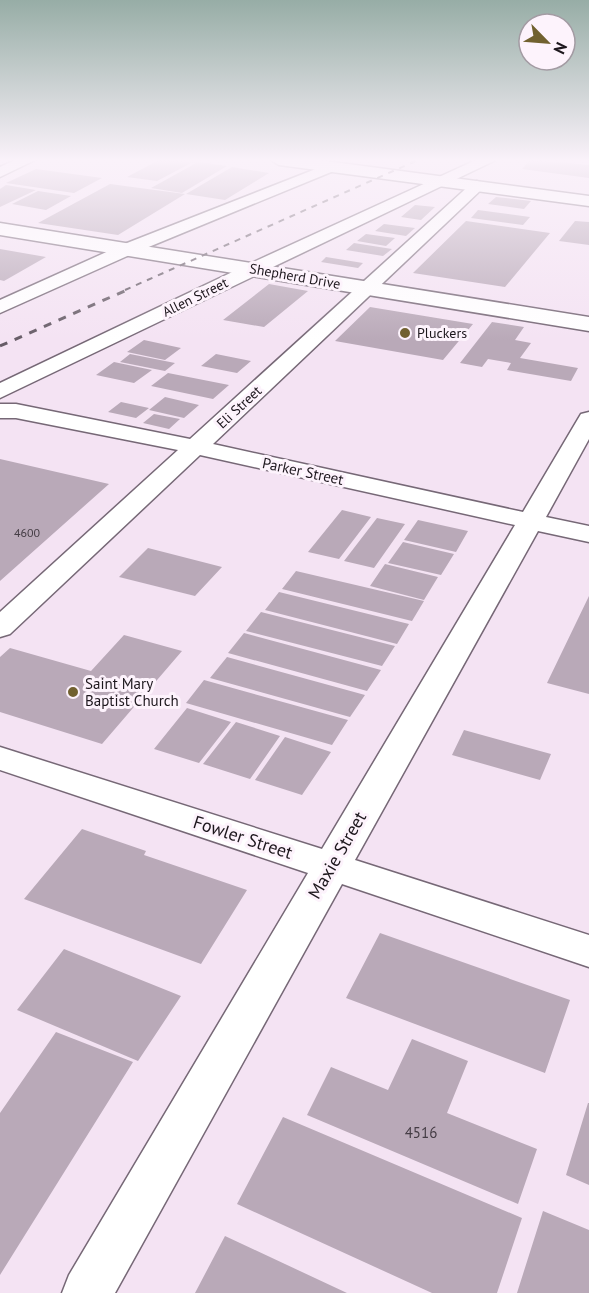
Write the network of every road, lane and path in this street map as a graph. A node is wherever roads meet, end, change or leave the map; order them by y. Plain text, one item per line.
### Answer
1 (199, 220) edge
2 (359, 220) edge
3 (440, 220) edge
4 (0, 229) edge
5 (128, 249) junction
6 (253, 269) junction
7 (367, 288) junction
8 (0, 307) edge
9 (589, 324) edge
10 (0, 391) edge
11 (5, 409) edge
12 (589, 419) edge
13 (196, 447) junction
14 (532, 521) junction
15 (589, 534) edge
16 (0, 628) edge
17 (0, 758) edge
18 (331, 865) junction
19 (589, 951) edge
20 (87, 1293) edge

1 - 5 street
2 - 6 street, Allen Street
3 - 7 street, Eli Street
4 - 5 main road, Shepherd Drive
5 - 6 main road, Shepherd Drive
5 - 8 street
6 - 7 main road, Shepherd Drive
6 - 10 street, Allen Street
7 - 9 main road, Shepherd Drive
7 - 13 street, Eli Street
11 - 13 street, Parker Street
12 - 14 street, Maxie Street
13 - 14 street, Parker Street
13 - 16 street, Eli Street
14 - 15 street, Parker Street
14 - 18 street, Maxie Street
17 - 18 street, Fowler Street
18 - 19 street, Fowler Street
18 - 20 street, Maxie Street

